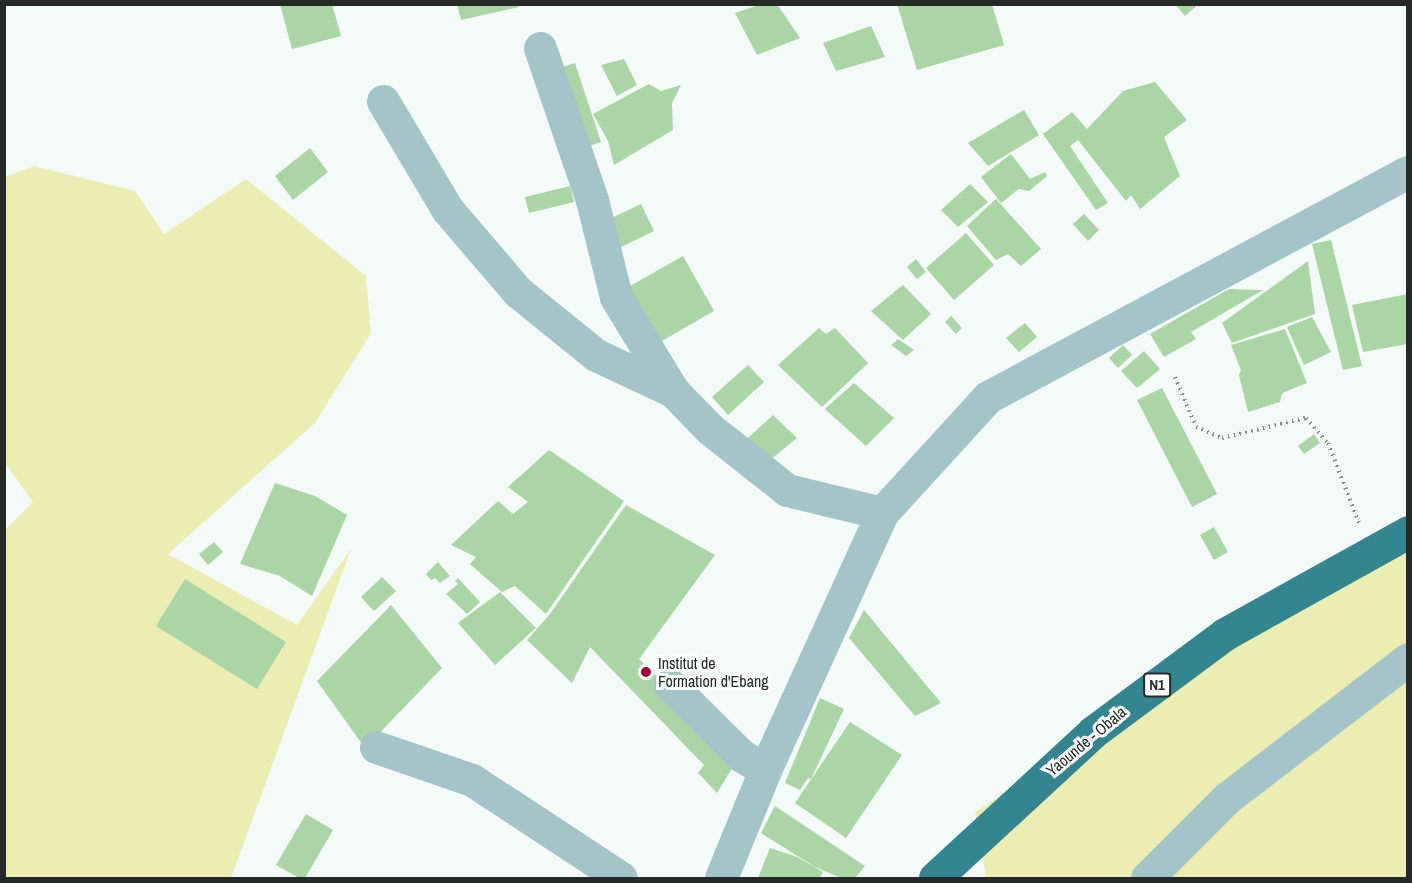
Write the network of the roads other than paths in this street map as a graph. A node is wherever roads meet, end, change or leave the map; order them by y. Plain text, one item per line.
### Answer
1 (540, 48) dead end
2 (383, 101) dead end
3 (1407, 172) edge
4 (673, 391) junction
5 (882, 513) junction
6 (1407, 532) edge
7 (1407, 659) edge
8 (670, 685) dead end
9 (376, 747) dead end
10 (765, 770) junction
11 (621, 879) edge
12 (721, 879) edge
13 (935, 879) edge
14 (1147, 879) edge

1 - 4 street
2 - 4 street
3 - 5 street
4 - 5 street
5 - 10 street
6 - 13 highway, Yaounde - Obala / N1
7 - 14 street
8 - 10 street
9 - 11 street
10 - 12 street

